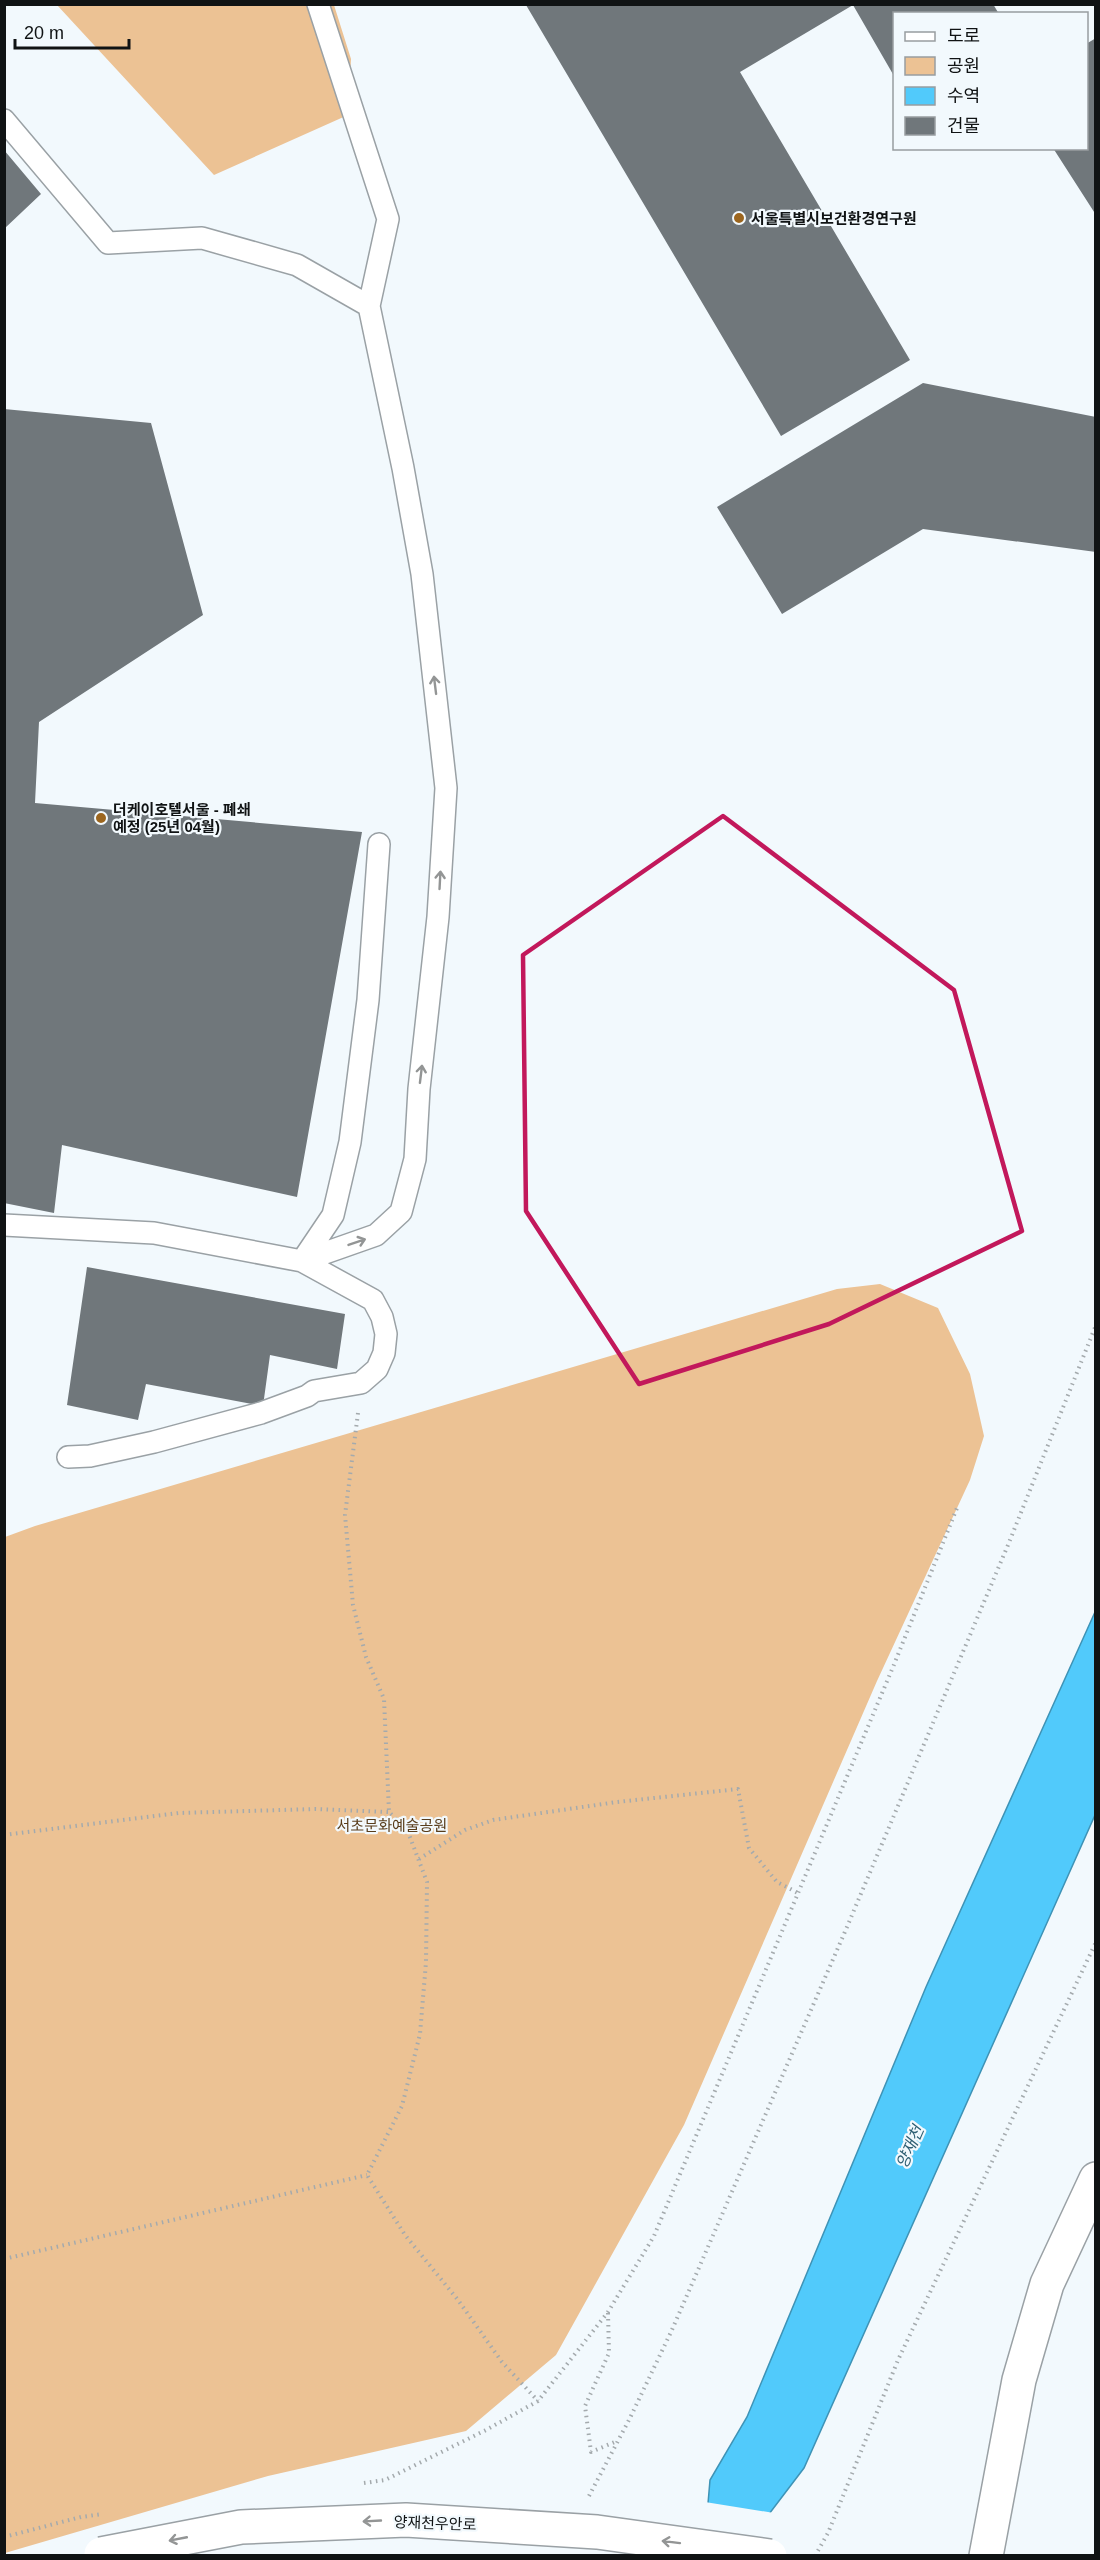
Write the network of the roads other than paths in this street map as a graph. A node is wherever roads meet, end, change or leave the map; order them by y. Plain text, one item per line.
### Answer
1 (318, 4) edge
2 (4, 120) edge
3 (369, 306) junction
4 (379, 844) dead end
5 (4, 1225) edge
6 (302, 1261) junction
7 (68, 1457) dead end
8 (1095, 2179) edge
9 (101, 2554) edge
10 (770, 2556) edge
11 (986, 2556) edge

1 - 3 lane
2 - 3 lane
6 -> 3 lane
4 - 6 lane
5 - 6 lane
6 - 7 lane
8 - 11 street
10 -> 9 street, 양재천우안로, bridge

